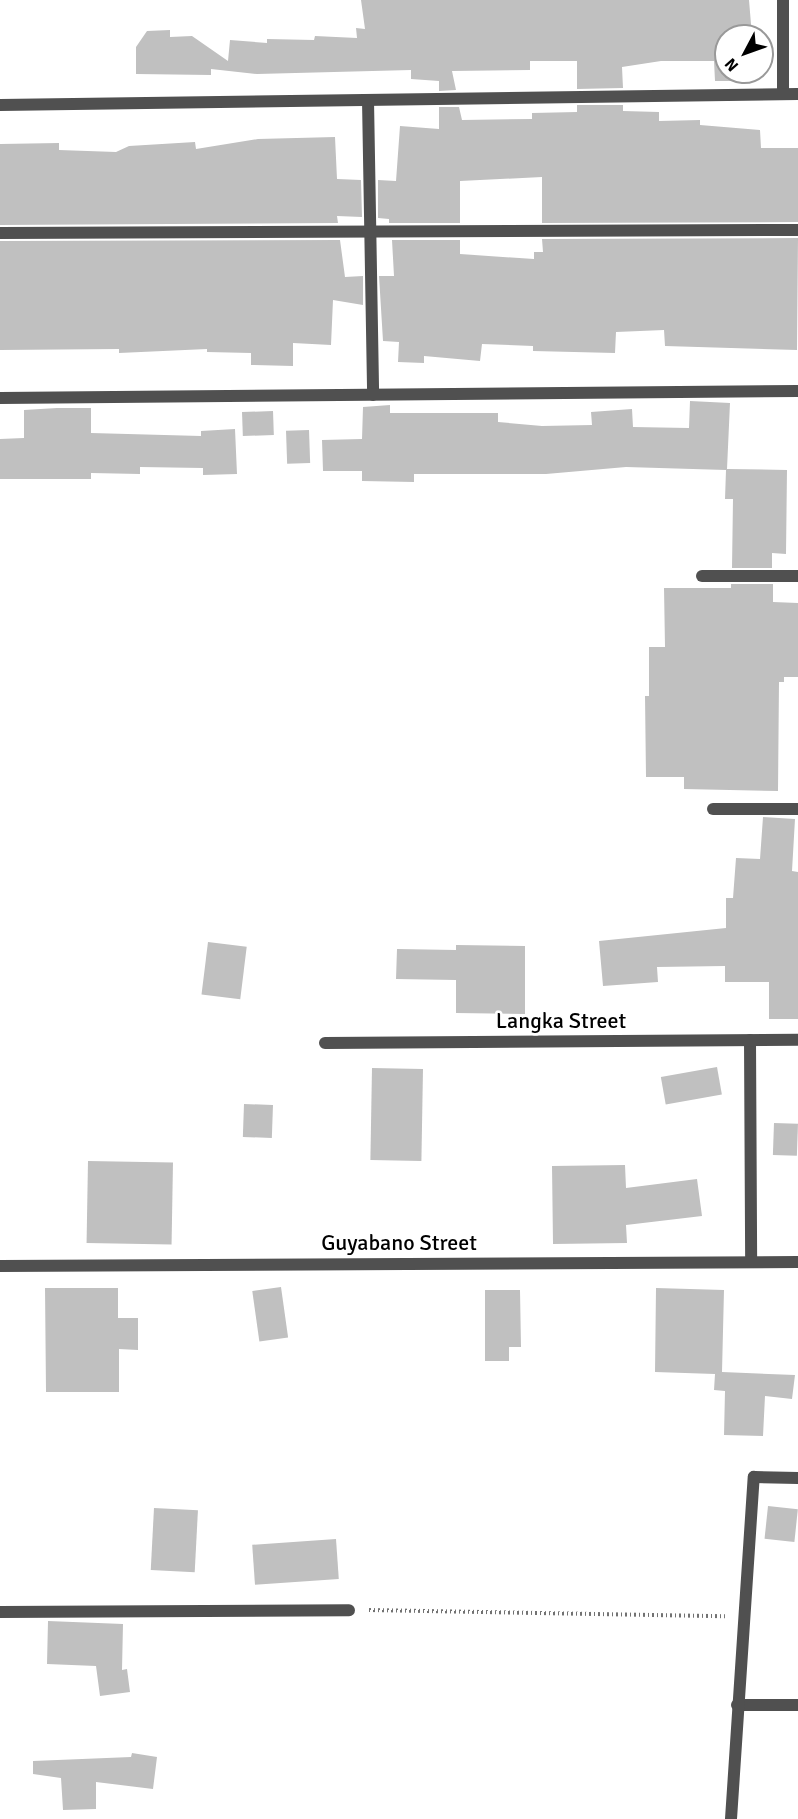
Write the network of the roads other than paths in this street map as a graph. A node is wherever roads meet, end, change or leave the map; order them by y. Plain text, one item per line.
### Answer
1 (783, 0) edge
2 (783, 94) junction
3 (798, 94) edge
4 (368, 100) junction
5 (0, 105) edge
6 (371, 231) junction
7 (798, 231) edge
8 (0, 233) edge
9 (798, 391) edge
10 (373, 395) junction
11 (0, 398) edge
12 (702, 576) dead end
13 (798, 576) edge
14 (713, 809) dead end
15 (798, 809) edge
16 (750, 1040) junction
17 (798, 1040) edge
18 (325, 1043) dead end
19 (751, 1262) junction
20 (798, 1262) edge
21 (0, 1266) edge
22 (798, 1478) edge
23 (349, 1610) road end
24 (0, 1612) edge
25 (737, 1705) junction
26 (798, 1705) edge
27 (731, 1819) edge

1 - 2 street
2 - 3 street
2 - 4 street
4 - 5 street
4 - 6 street
6 - 7 street
6 - 8 street
6 - 10 street
9 - 10 street
10 - 11 street
12 - 13 street
14 - 15 street
16 - 17 street, Langka Street
16 - 18 street, Langka Street
16 - 19 street
19 - 20 street, Guyabano Street
19 - 21 street, Guyabano Street
22 - 25 street
23 - 24 street
25 - 26 street
25 - 27 street

